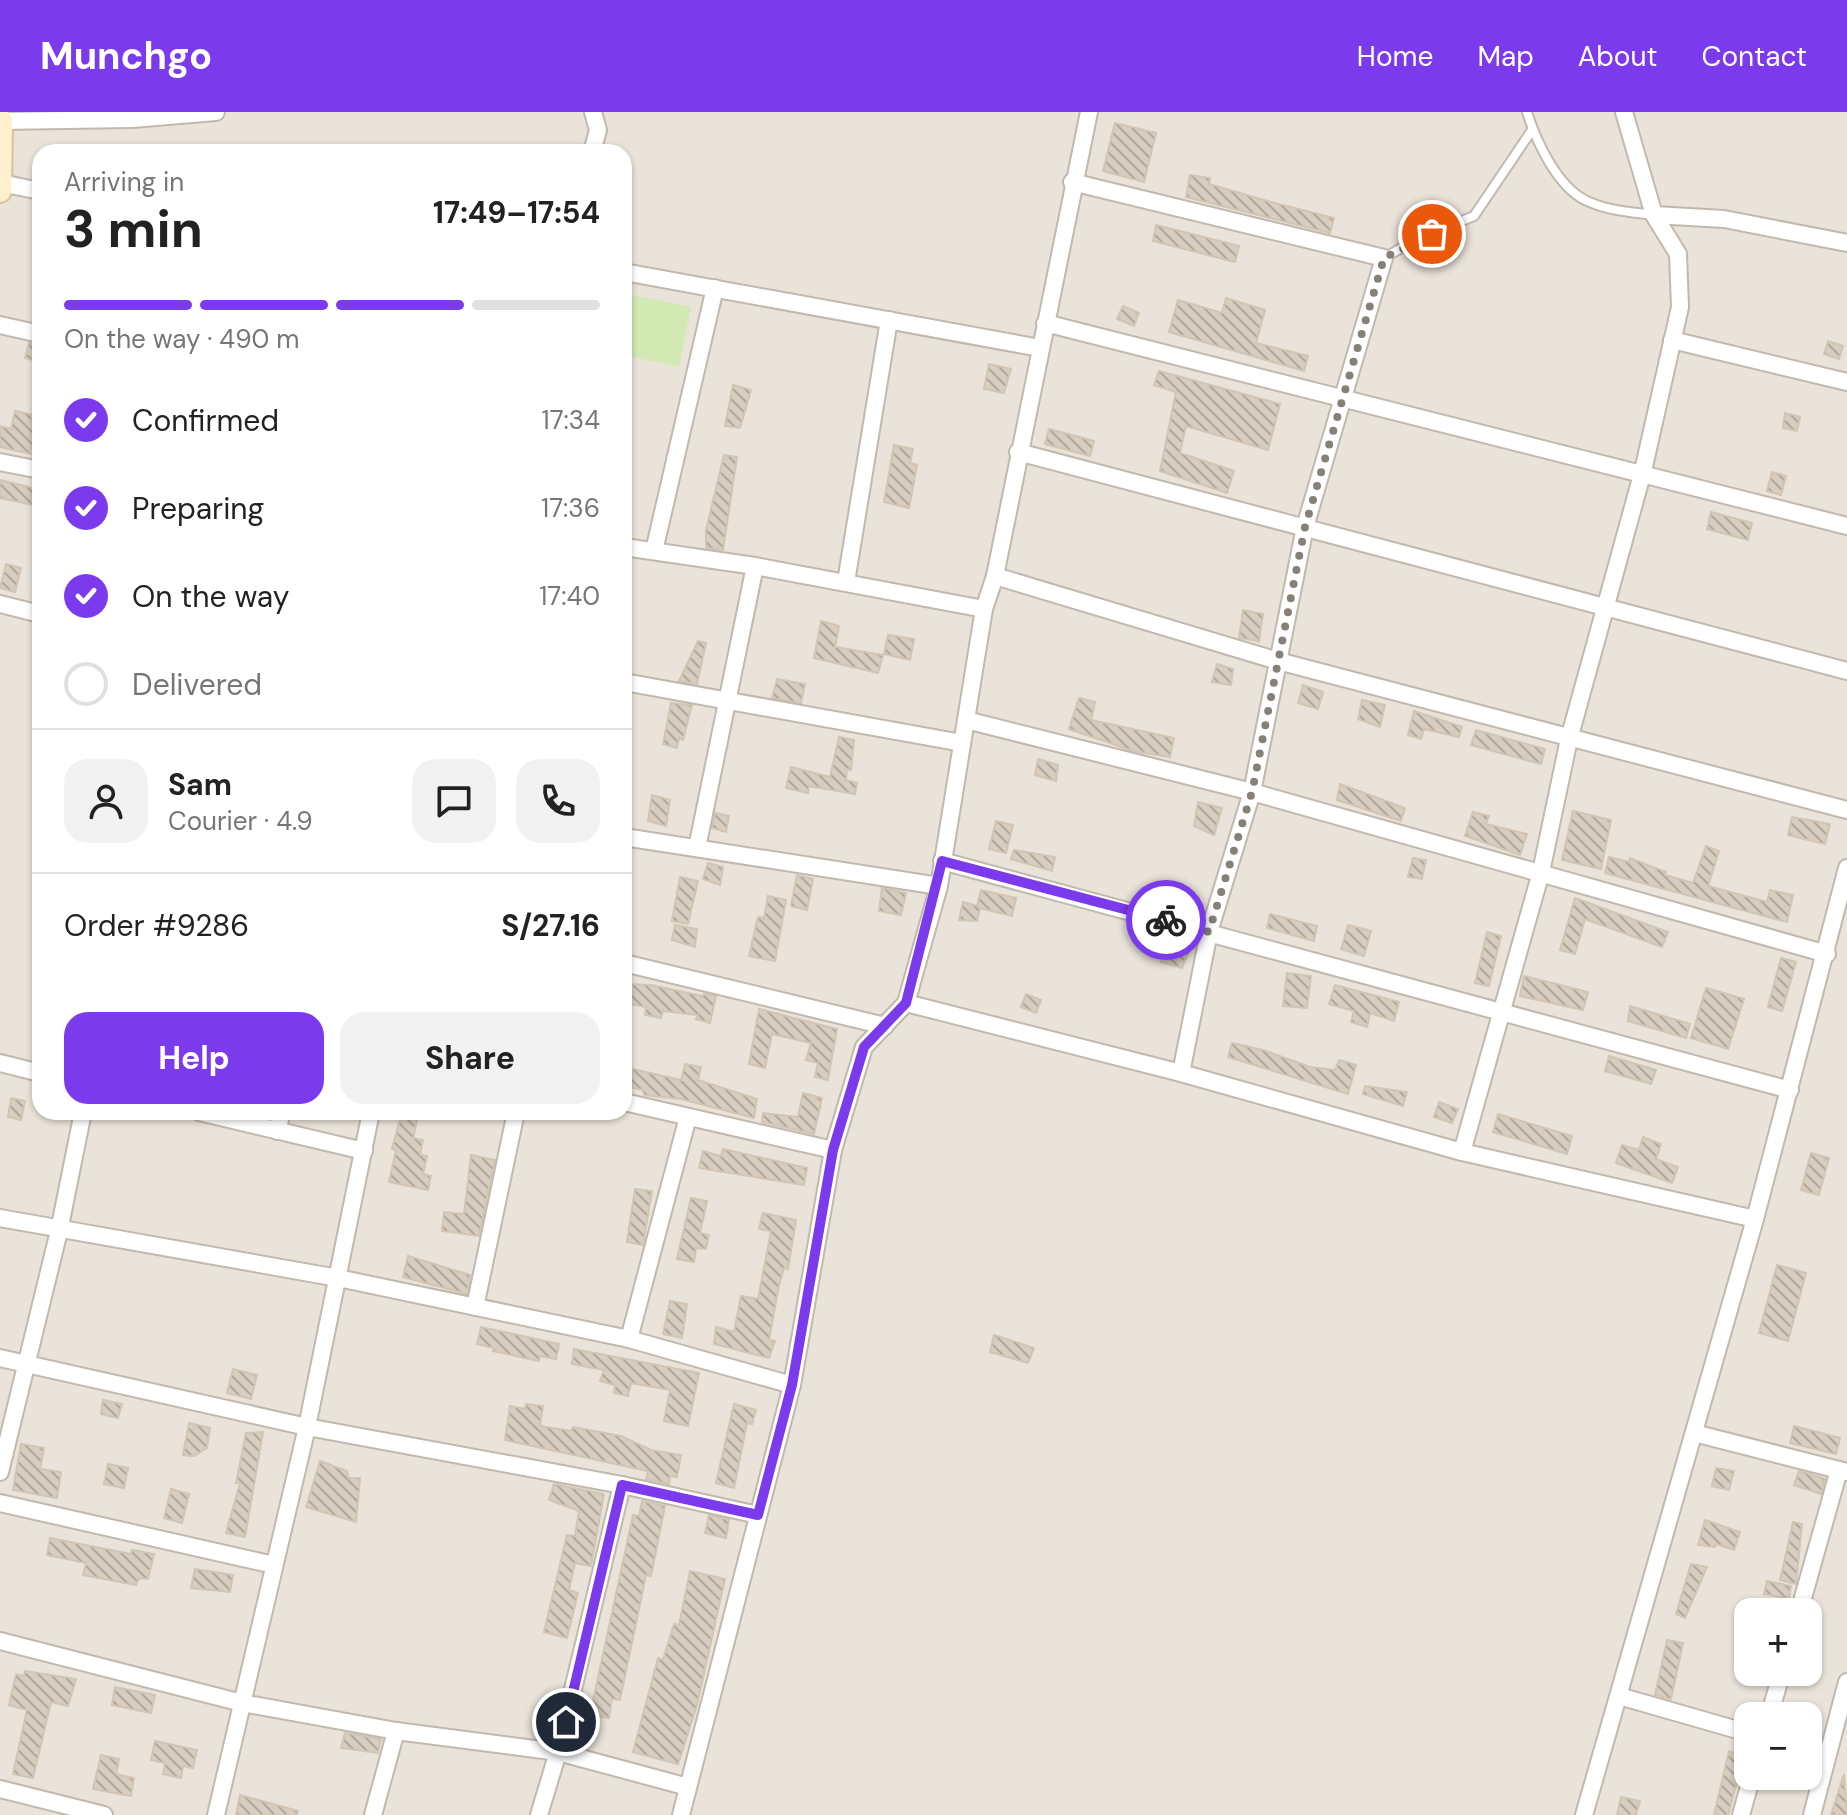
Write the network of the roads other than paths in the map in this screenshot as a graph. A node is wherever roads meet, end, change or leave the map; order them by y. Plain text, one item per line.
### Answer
1 (216, 112) edge
2 (593, 112) edge
3 (1089, 112) edge
4 (1527, 112) edge
5 (1624, 112) edge
6 (0, 121) edge
7 (1532, 130) junction
8 (594, 144) edge
9 (1072, 182) junction
10 (1, 187) edge
11 (32, 190) edge
12 (1654, 215) junction
13 (1847, 243) edge
14 (1384, 258) junction
15 (632, 273) edge
16 (715, 288) junction
17 (889, 320) junction
18 (1045, 323) junction
19 (0, 325) edge
20 (32, 332) edge
21 (1672, 340) junction
22 (1040, 348) junction
23 (1847, 382) edge
24 (1343, 397) junction
25 (1018, 452) junction
26 (0, 462) edge
27 (32, 468) edge
28 (1643, 471) junction
29 (1847, 526) edge
30 (1305, 527) junction
31 (632, 548) edge
32 (654, 551) junction
33 (755, 566) junction
34 (995, 576) junction
35 (846, 582) junction
36 (0, 604) edge
37 (984, 609) junction
38 (1604, 609) junction
39 (32, 612) edge
40 (1278, 661) junction
41 (1847, 671) edge
42 (632, 683) edge
43 (729, 701) junction
44 (966, 720) junction
45 (1569, 739) junction
46 (962, 743) junction
47 (1252, 792) junction
48 (1847, 810) edge
49 (632, 838) edge
50 (697, 848) junction
51 (942, 861) junction
52 (1847, 868) edge
53 (1541, 872) junction
54 (939, 886) junction
55 (1209, 932) junction
56 (1827, 954) junction
57 (632, 965) edge
58 (906, 1003) junction
59 (1501, 1009) junction
60 (885, 1026) junction
61 (0, 1063) edge
62 (32, 1071) edge
63 (1181, 1073) junction
64 (1790, 1090) junction
65 (632, 1104) edge
66 (688, 1117) junction
67 (81, 1120) edge
68 (232, 1120) edge
69 (280, 1120) edge
70 (370, 1120) edge
71 (514, 1120) edge
72 (277, 1131) junction
73 (833, 1150) junction
74 (364, 1151) junction
75 (1462, 1152) junction
76 (0, 1218) edge
77 (1755, 1219) junction
78 (59, 1231) junction
79 (338, 1278) junction
80 (475, 1307) junction
81 (629, 1339) junction
82 (0, 1358) edge
83 (27, 1364) junction
84 (792, 1385) junction
85 (307, 1427) junction
86 (1694, 1433) junction
87 (1843, 1471) edge
88 (0, 1472) edge
89 (622, 1485) junction
90 (0, 1503) edge
91 (758, 1515) junction
92 (274, 1565) junction
93 (1803, 1598) edge
94 (0, 1641) edge
95 (1847, 1682) edge
96 (1619, 1696) junction
97 (242, 1703) junction
98 (1734, 1729) edge
99 (396, 1731) junction
100 (558, 1752) junction
101 (1822, 1752) edge
102 (1828, 1753) junction
103 (688, 1787) junction
104 (0, 1789) edge
105 (1748, 1790) edge
106 (60, 1810) edge
107 (104, 1815) edge
108 (216, 1815) edge
109 (373, 1815) edge
110 (539, 1815) edge
111 (681, 1815) edge
112 (1584, 1815) edge
113 (1741, 1815) edge
114 (1812, 1815) edge

1 - 6 street
2 - 8 street
3 - 9 street
4 - 7 lane
5 - 12 street
6 - 10 street
7 - 12 lane
7 - 14 lane
9 - 14 street
9 - 18 street
10 - 11 street
12 - 13 street
12 - 21 street
14 - 24 street
15 - 16 street
16 - 17 street
16 - 32 street
17 - 22 street
17 - 35 street
18 - 22 street
18 - 24 street
19 - 20 street
21 - 23 street
21 - 28 street
22 - 25 street
24 - 28 street
24 - 30 street
25 - 30 street
25 - 34 street
26 - 27 street
28 - 29 street
28 - 38 street
30 - 38 street
30 - 40 street
31 - 32 street
32 - 33 street
33 - 35 street
33 - 43 street
34 - 37 street
34 - 40 street
35 - 37 street
36 - 39 street
37 - 44 street
38 - 41 street
38 - 45 street
40 - 45 street
40 - 47 street
42 - 43 street
43 - 46 street
43 - 50 street
44 - 46 street
44 - 47 street
45 - 48 street
45 - 53 street
46 - 51 street
47 - 53 street
47 - 55 street
49 - 50 street
50 - 54 street
51 - 54 street
51 - 55 street
52 - 56 street
53 - 56 street
53 - 59 street
54 - 58 street
55 - 59 street
55 - 63 street
56 - 64 street
57 - 60 street
58 - 60 street
58 - 63 street
59 - 64 street
59 - 75 street
60 - 73 street
61 - 62 street
63 - 75 street
64 - 77 street
65 - 66 street
66 - 73 street
66 - 81 street
67 - 78 street
68 - 72 street
69 - 72 street
70 - 74 street
71 - 80 street
72 - 74 street
73 - 84 street
74 - 79 street
75 - 77 street
76 - 78 street
77 - 86 street
78 - 79 street
78 - 83 street
79 - 80 street
79 - 85 street
80 - 81 street
81 - 84 street
82 - 83 street
83 - 85 street
83 - 88 street
84 - 91 street
85 - 89 street
85 - 92 street
86 - 87 street
86 - 96 street
87 - 93 street
89 - 91 street
89 - 100 street
90 - 92 street
91 - 103 street
92 - 97 street
94 - 97 street
95 - 102 street
96 - 98 street
96 - 112 street
97 - 99 street
97 - 108 street
99 - 100 street
99 - 109 street
100 - 103 street
100 - 110 street
101 - 102 street
102 - 114 street
103 - 111 street
104 - 106 street
105 - 113 street
106 - 107 street

